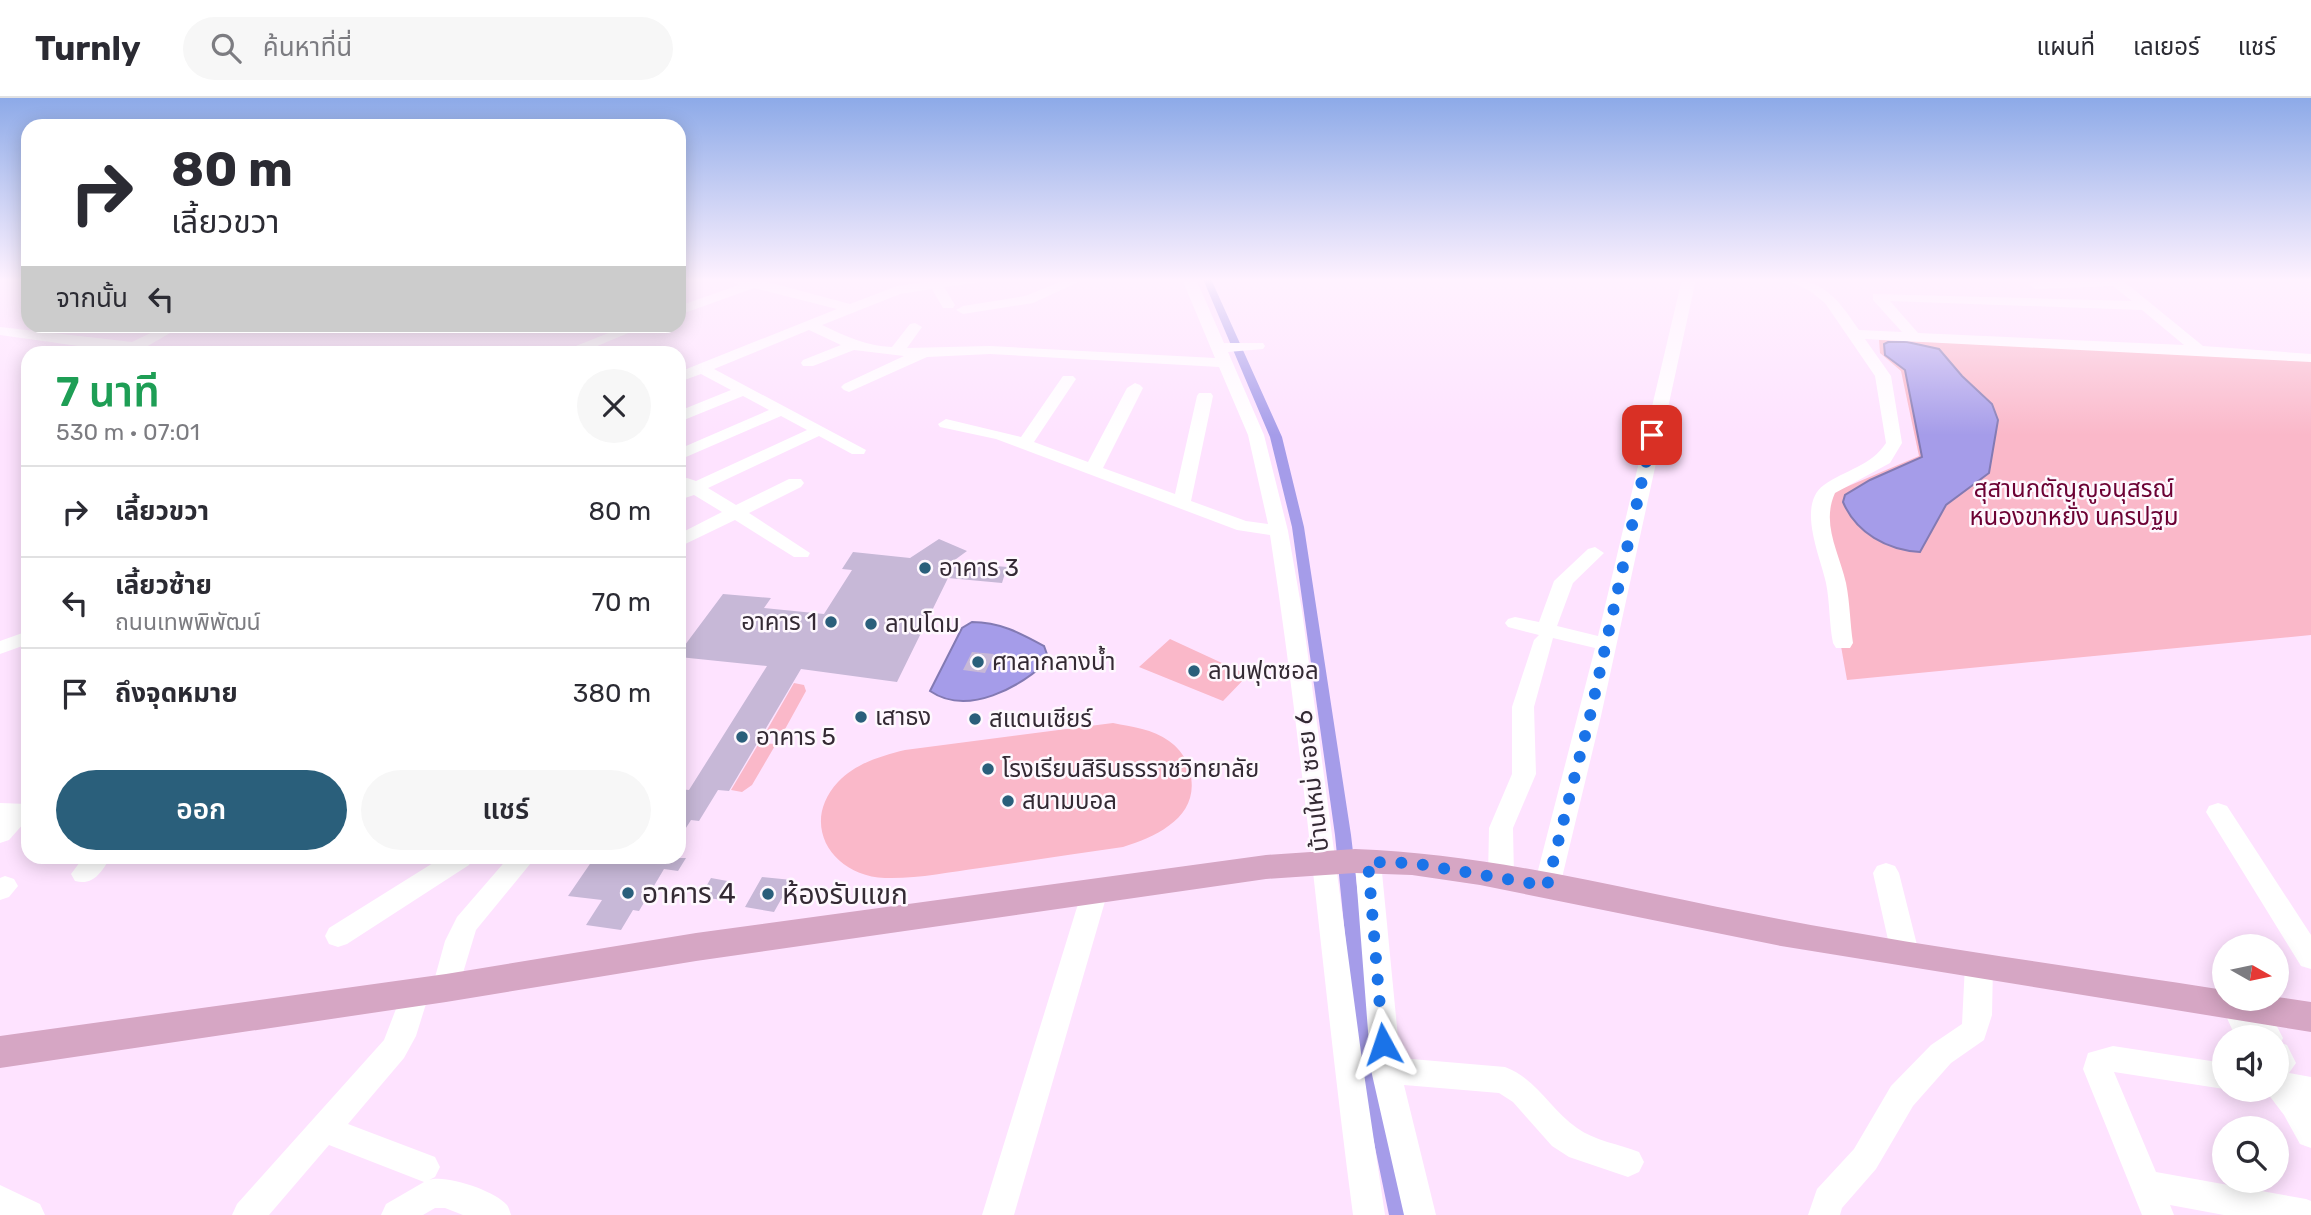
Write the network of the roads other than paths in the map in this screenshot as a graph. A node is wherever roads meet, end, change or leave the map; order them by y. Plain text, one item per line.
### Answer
1 (1, 331) edge
2 (794, 331) edge
3 (823, 331) edge
4 (912, 331) edge
5 (1217, 331) edge
6 (1677, 331) edge
7 (1853, 331) edge
8 (1909, 331) edge
9 (2040, 331) dead end
10 (2176, 331) edge
11 (161, 333) edge
12 (619, 333) edge
13 (1855, 334) junction
14 (1914, 337) junction
15 (2059, 343) junction
16 (852, 345) junction
17 (126, 346) edge
18 (136, 346) edge
19 (584, 346) edge
20 (1258, 346) dead end
21 (2199, 350) junction
22 (1228, 351) junction
23 (896, 352) junction
24 (924, 353) junction
25 (2311, 358) edge
26 (808, 363) dead end
27 (701, 368) junction
28 (686, 374) edge
29 (1068, 379) dead end
30 (849, 387) dead end
31 (1135, 388) dead end
32 (744, 390) junction
33 (1205, 396) dead end
34 (780, 411) junction
35 (686, 413) edge
36 (946, 424) dead end
37 (820, 430) junction
38 (1024, 444) junction
39 (858, 450) dead end
40 (686, 452) edge
41 (1093, 470) junction
42 (795, 484) dead end
43 (686, 486) edge
44 (686, 488) edge
45 (1182, 503) junction
46 (737, 513) junction
47 (1279, 531) junction
48 (686, 538) edge
49 (801, 553) dead end
50 (1595, 553) dead end
51 (1515, 623) dead end
52 (1545, 635) junction
53 (21, 640) edge
54 (1843, 643) dead end
55 (1606, 644) junction
56 (0, 648) edge
57 (15, 812) edge
58 (2218, 812) dead end
59 (0, 834) edge
60 (1346, 861) junction
61 (451, 864) edge
62 (517, 864) edge
63 (1886, 873) dead end
64 (1501, 877) junction
65 (1547, 886) junction
66 (1095, 891) junction
67 (338, 936) dead end
68 (1905, 953) junction
69 (2311, 958) edge
70 (1979, 965) junction
71 (431, 990) junction
72 (2311, 1017) edge
73 (2212, 1040) edge
74 (2289, 1045) edge
75 (1, 1052) edge
76 (1385, 1070) junction
77 (2212, 1074) edge
78 (2289, 1088) edge
79 (325, 1129) junction
80 (2311, 1135) edge
81 (1628, 1162) dead end
82 (424, 1167) dead end
83 (2146, 1185) junction
84 (0, 1200) edge
85 (29, 1215) edge
86 (248, 1215) edge
87 (397, 1215) edge
88 (495, 1215) edge
89 (998, 1215) edge
90 (1369, 1215) edge
91 (1420, 1215) edge
92 (1824, 1215) edge
93 (2158, 1215) edge
94 (2306, 1215) edge

1 - 17 street
2 - 27 street
3 - 16 street
4 - 23 street
5 - 22 street, บ้านใหม่ ซอย 6
6 - 55 street
7 - 13 street
8 - 14 street
9 - 15 street
10 - 21 street
11 - 18 street
12 - 19 street
13 - 14 street
13 - 54 street
14 - 15 street
15 - 21 street
16 - 23 street
16 - 26 street
20 - 22 street
21 - 25 street
22 - 24 street
22 - 47 street, บ้านใหม่ ซอย 6
23 - 24 street
24 - 30 street
27 - 28 street
27 - 32 street
29 - 38 street
31 - 41 street
32 - 34 street
32 - 35 street
33 - 45 street
34 - 37 street
34 - 40 street
36 - 38 street
37 - 39 street
37 - 43 street
38 - 41 street
41 - 45 street
42 - 46 street
44 - 46 street
45 - 47 street
46 - 48 street
46 - 49 street
47 - 60 street, บ้านใหม่ ซอย 6
50 - 52 street
51 - 52 street
52 - 55 street
52 - 64 street
53 - 56 street
55 - 65 street
57 - 59 street
58 - 69 street
60 - 64 main road
60 - 66 main road
60 - 76 street
60 - 90 street, บ้านใหม่ ซอย 6
61 - 67 street
62 - 71 street
63 - 68 street
64 - 65 main road
65 - 68 main road
66 - 71 main road
66 - 89 street
68 - 70 main road
70 - 73 main road
70 - 92 street
71 - 75 main road
71 - 79 street
72 - 74 main road
76 - 81 street
76 - 91 street
77 - 83 street
78 - 80 street
79 - 82 street
79 - 86 street
83 - 93 street
83 - 94 street
84 - 85 street
87 - 88 street

